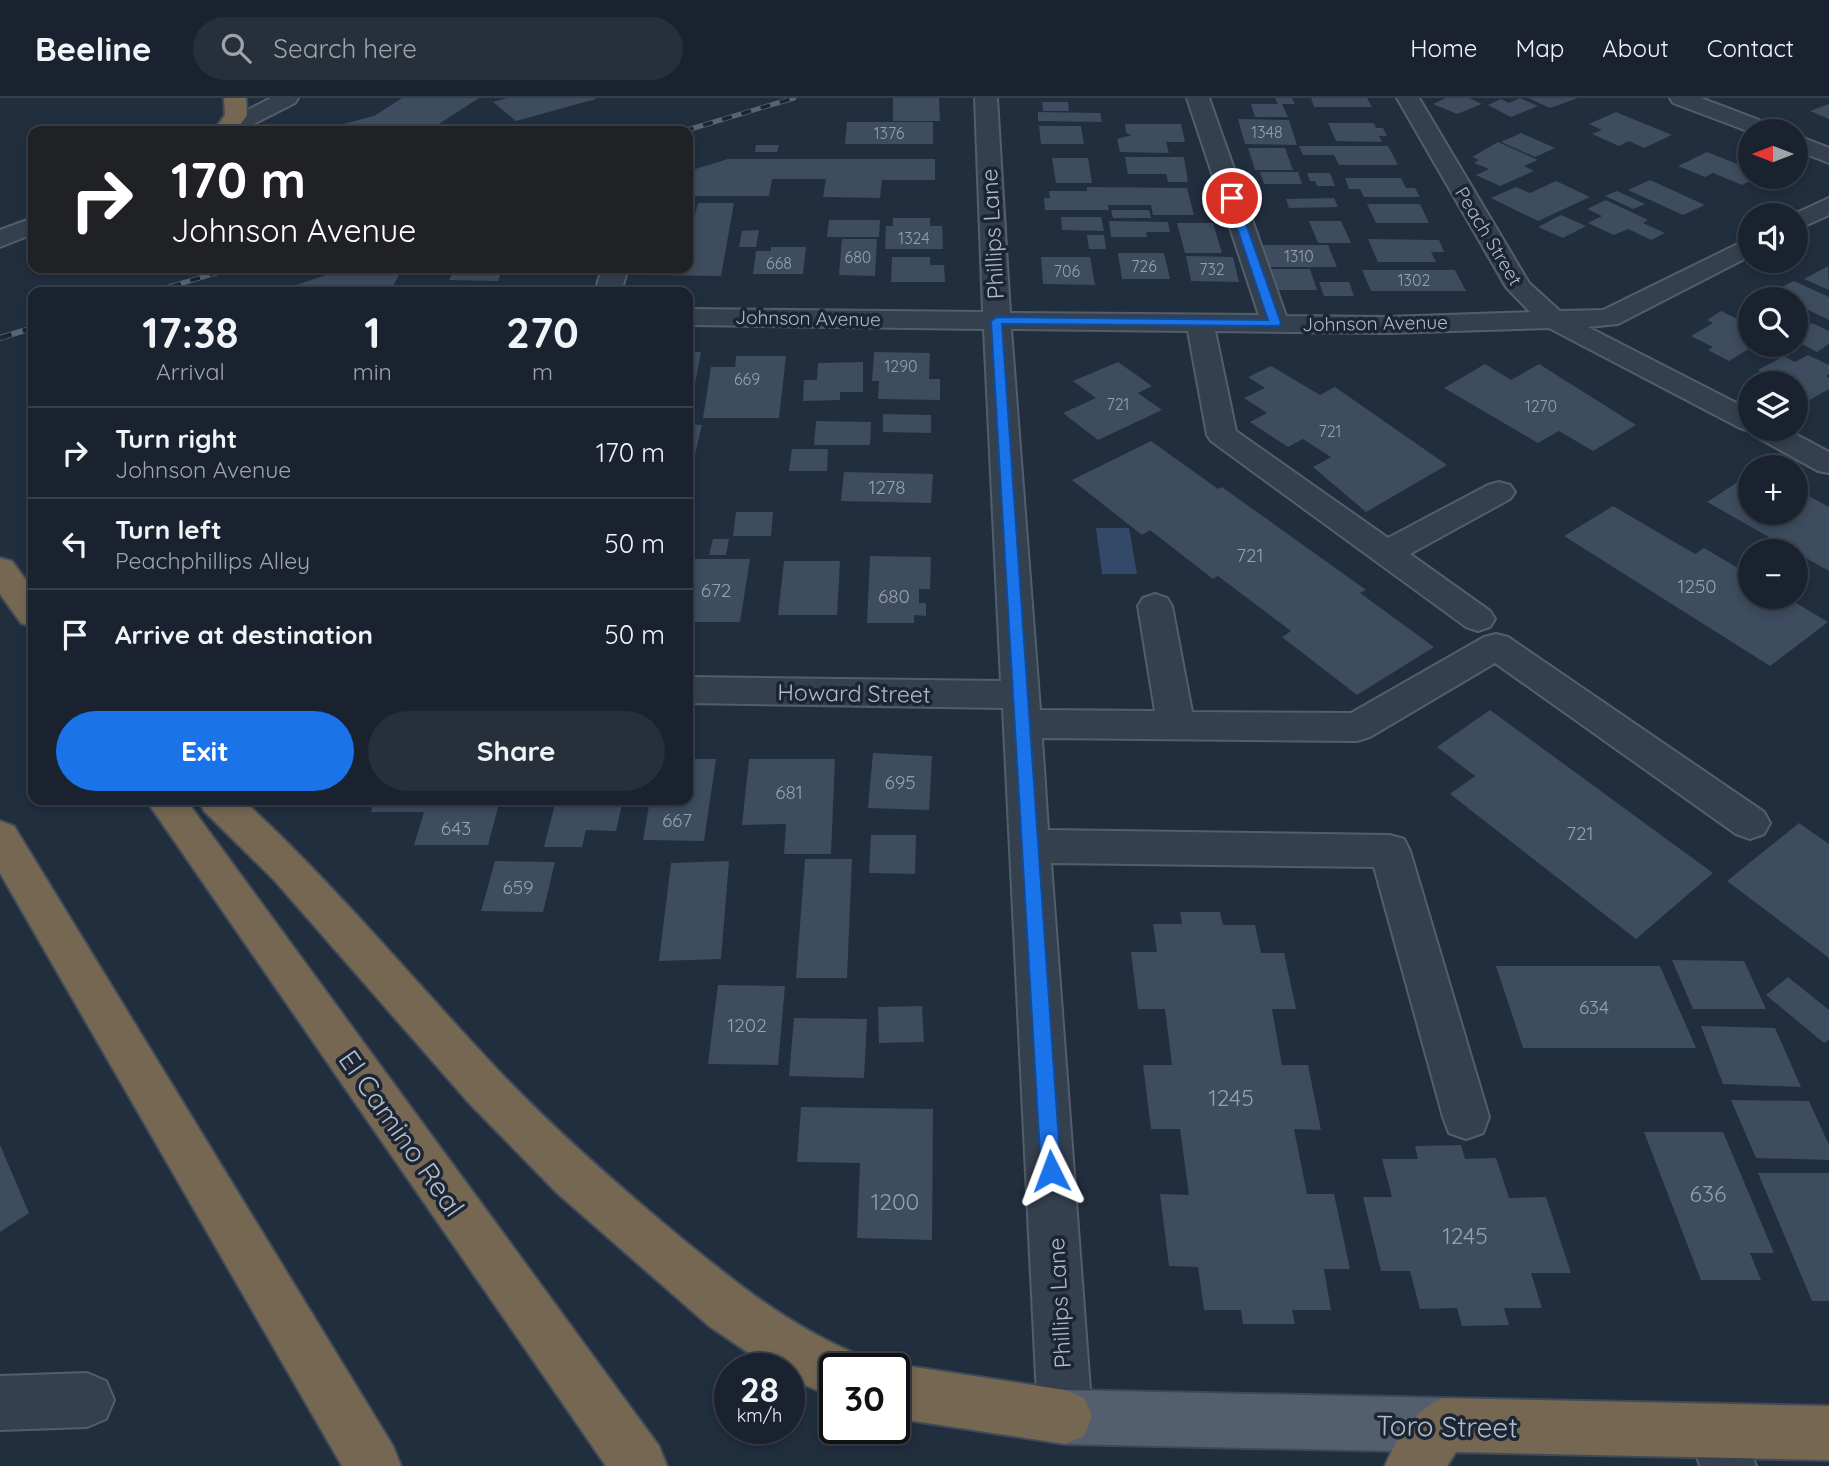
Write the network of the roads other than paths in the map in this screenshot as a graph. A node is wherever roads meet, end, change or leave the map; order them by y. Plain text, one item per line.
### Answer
1 (235, 98) edge
2 (287, 98) edge
3 (986, 98) edge
4 (1198, 98) edge
5 (1408, 98) edge
6 (1681, 98) edge
7 (1738, 120) edge
8 (228, 126) edge
9 (234, 126) edge
10 (1808, 147) edge
11 (1829, 156) edge
12 (1829, 205) edge
13 (1808, 216) edge
14 (28, 227) edge
15 (0, 239) edge
16 (1738, 252) edge
17 (693, 317) edge
18 (1552, 318) junction
19 (997, 321) junction
20 (1200, 323) junction
21 (1275, 323) junction
22 (1738, 416) edge
23 (1786, 441) edge
24 (1829, 464) edge
25 (1499, 492) dead end
26 (1387, 553) junction
27 (0, 569) edge
28 (1155, 606) dead end
29 (28, 608) edge
30 (1478, 620) dead end
31 (693, 690) edge
32 (1021, 709) junction
33 (1177, 726) junction
34 (169, 805) edge
35 (223, 805) edge
36 (1750, 823) dead end
37 (0, 836) edge
38 (1030, 846) junction
39 (1466, 1117) dead end
40 (819, 1364) edge
41 (910, 1393) edge
42 (87, 1400) dead end
43 (0, 1403) edge
44 (1065, 1417) junction
45 (1829, 1433) edge
46 (1428, 1446) edge
47 (1722, 1448) edge
48 (373, 1466) edge
49 (639, 1466) edge

1 - 8 highway
2 - 9 street
3 - 19 street, Phillips Lane
4 - 21 street
5 - 18 street, Peach Street
6 - 7 street
10 - 11 street
12 - 13 street
14 - 15 street
16 - 18 street, Johnson Avenue
17 - 19 street, Johnson Avenue
18 - 21 street, Johnson Avenue
18 - 22 street, Peach Street
19 - 20 street, Johnson Avenue
19 - 32 street, Phillips Lane
20 - 21 street, Johnson Avenue
20 - 26 street
23 - 24 street
25 - 26 street
26 - 30 street
27 - 29 highway
28 - 33 street
31 - 32 street, Howard Street
32 - 33 street, Howard Street
32 - 38 street, Phillips Lane
33 - 36 street, Howard Street
34 - 49 highway, El Camino Real
35 - 40 highway
37 - 48 highway
38 - 39 street
38 - 44 street, Phillips Lane
41 - 44 highway
42 - 43 street
44 - 46 main road, Toro Street
45 - 47 highway, Toro Street
46 - 47 highway, Toro Street

